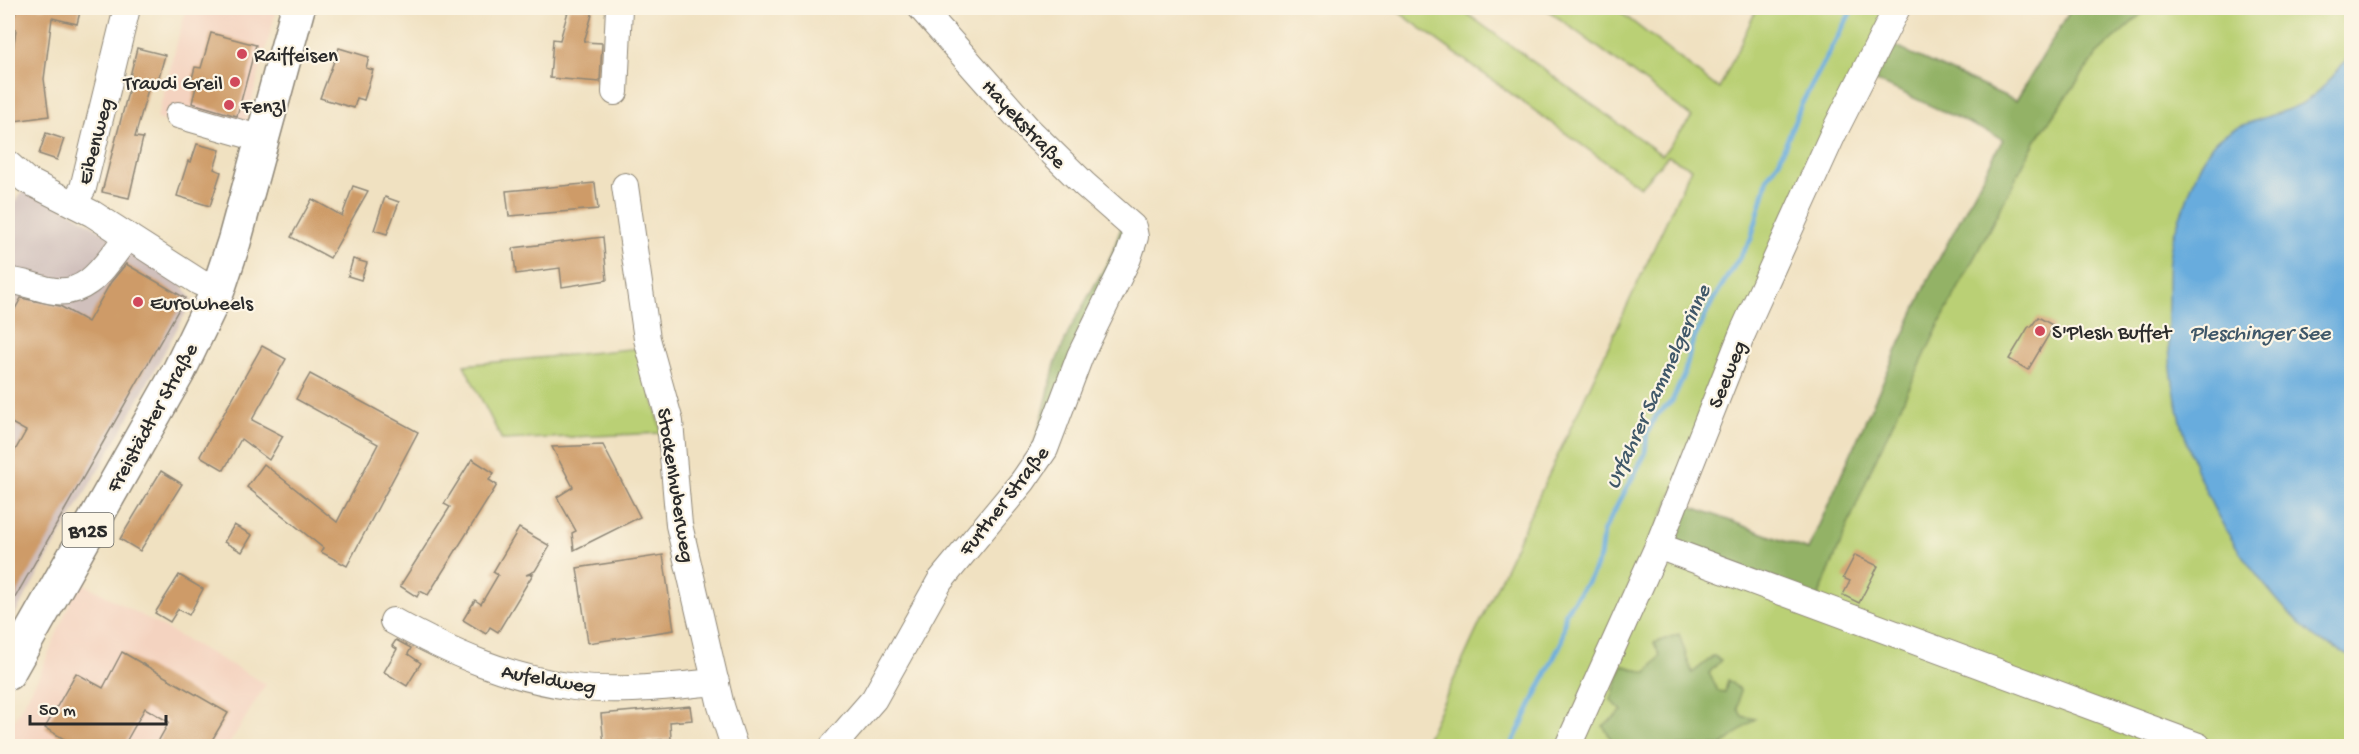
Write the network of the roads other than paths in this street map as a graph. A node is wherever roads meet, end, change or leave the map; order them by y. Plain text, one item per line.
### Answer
1 (127, 8) edge
2 (298, 8) edge
3 (620, 8) edge
4 (921, 8) edge
5 (1897, 8) edge
6 (615, 92) dead end
7 (178, 115) dead end
8 (262, 139) junction
9 (8, 164) edge
10 (625, 186) dead end
11 (74, 204) junction
12 (1135, 232) joint
13 (128, 236) junction
14 (8, 281) edge
15 (218, 290) junction
16 (1658, 546) junction
17 (393, 621) dead end
18 (8, 673) edge
19 (716, 682) junction
20 (734, 747) edge
21 (833, 747) edge
22 (1568, 747) edge
23 (2198, 747) edge

1 - 11 street, Eibenweg
2 - 8 main road, Freistädter Straße / B125
3 - 6 street
4 - 12 street, Hayekstraße
5 - 16 street, Seeweg
7 - 8 street
8 - 15 main road, Freistädter Straße / B125
9 - 11 street, Eibenweg
10 - 19 street, Stockenhuberweg
11 - 13 street, Eibenweg
12 - 21 street, Further Straße
13 - 14 street
13 - 15 street, Eibenweg
15 - 18 main road, Freistädter Straße / B125
16 - 22 street, Seeweg
16 - 23 street
17 - 19 street, Aufeldweg
19 - 20 street, Stockenhuberweg

